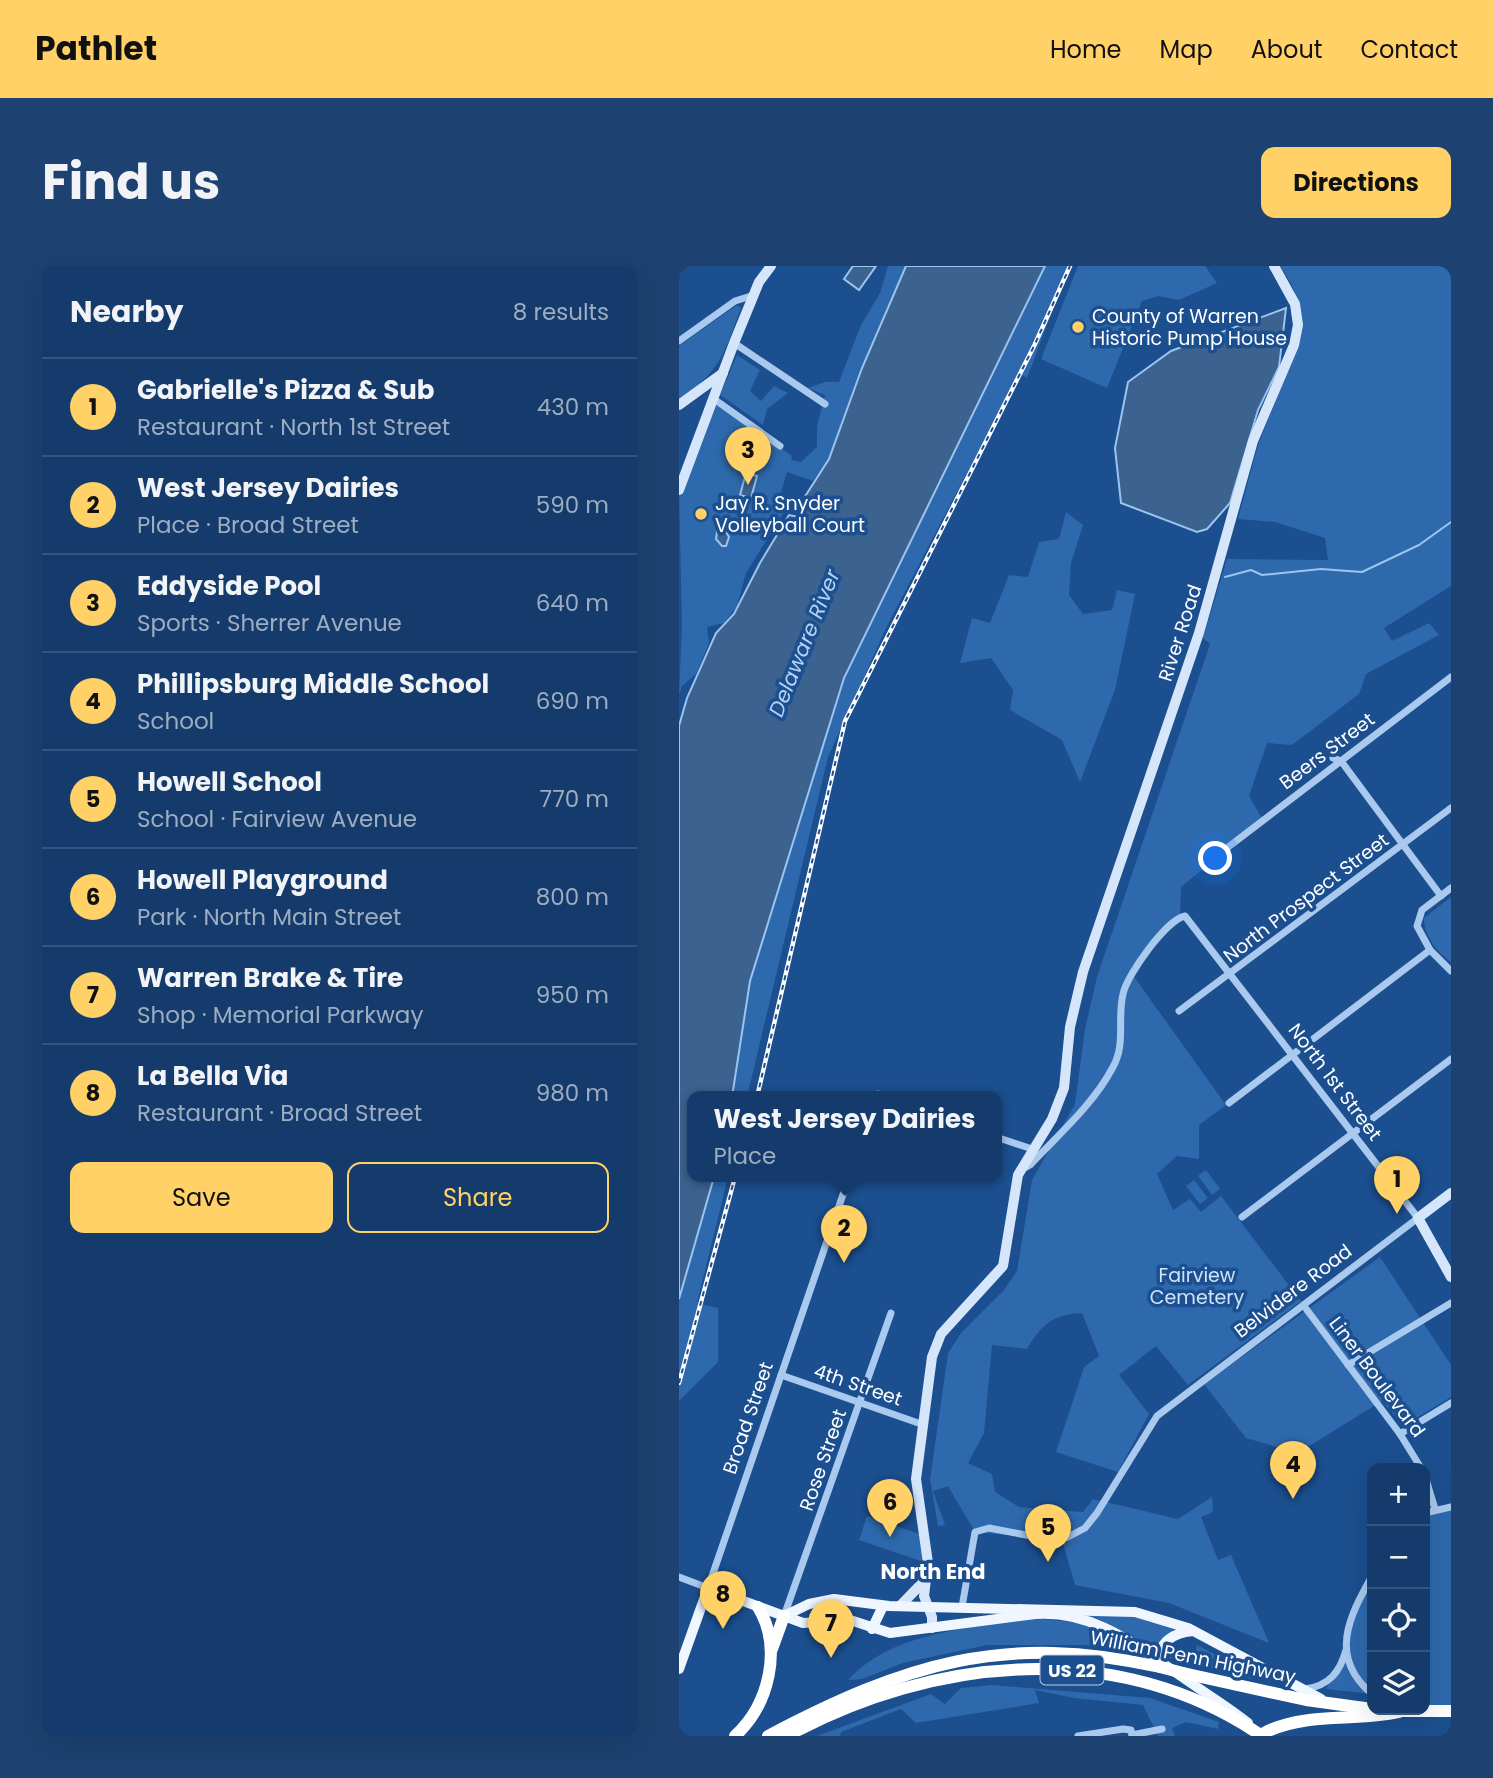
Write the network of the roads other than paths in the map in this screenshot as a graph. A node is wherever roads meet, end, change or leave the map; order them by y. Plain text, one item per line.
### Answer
1 (771, 266) edge
2 (1274, 266) edge
3 (754, 295) junction
4 (679, 341) edge
5 (734, 343) junction
6 (723, 373) junction
7 (713, 398) junction
8 (825, 404) dead end
9 (679, 405) edge
10 (780, 446) dead end
11 (679, 490) edge
12 (1451, 677) edge
13 (1337, 759) junction
14 (1451, 808) edge
15 (1403, 845) junction
16 (1223, 851) dead end
17 (1451, 888) edge
18 (1441, 896) junction
19 (1430, 950) junction
20 (1451, 971) edge
21 (1231, 974) junction
22 (1179, 1012) dead end
23 (1293, 1055) junction
24 (1451, 1059) edge
25 (1229, 1103) dead end
26 (1352, 1133) junction
27 (1002, 1139) edge
28 (1032, 1149) junction
29 (1020, 1170) junction
30 (847, 1182) edge
31 (1451, 1193) edge
32 (1242, 1217) dead end
33 (1418, 1218) junction
34 (1451, 1277) edge
35 (1451, 1303) edge
36 (1304, 1306) junction
37 (891, 1313) dead end
38 (1348, 1365) junction
39 (782, 1375) junction
40 (860, 1403) junction
41 (1451, 1403) edge
42 (924, 1425) junction
43 (1400, 1433) junction
44 (1418, 1463) edge
45 (1430, 1492) edge
46 (1451, 1507) edge
47 (1435, 1509) junction
48 (1430, 1511) edge
49 (679, 1577) edge
50 (926, 1578) junction
51 (1367, 1585) edge
52 (708, 1588) junction
53 (883, 1606) junction
54 (900, 1606) junction
55 (758, 1607) junction
56 (928, 1607) junction
57 (967, 1607) junction
58 (784, 1616) junction
59 (973, 1623) junction
60 (932, 1628) junction
61 (872, 1629) junction
62 (1193, 1631) junction
63 (1346, 1649) junction
64 (771, 1654) junction
65 (1160, 1665) junction
66 (679, 1669) edge
67 (1367, 1688) edge
68 (1300, 1690) junction
69 (1333, 1704) junction
70 (1367, 1708) edge
71 (1430, 1710) edge
72 (1449, 1710) edge
73 (1383, 1715) edge
74 (1162, 1729) dead end
75 (1261, 1733) edge
76 (735, 1736) edge
77 (768, 1736) edge
78 (787, 1736) edge
79 (1078, 1736) edge
80 (1132, 1736) edge

1 - 3 street
2 - 28 street, River Road
3 - 4 street
3 - 5 street
5 - 6 street
5 - 8 street
6 - 7 street
6 - 9 street
7 - 10 street
7 - 11 street
12 - 13 street, Beers Street
13 - 15 street
13 - 16 street, Beers Street
14 - 15 street, North Prospect Street
15 - 18 street
15 - 21 street, North Prospect Street
17 - 18 street
18 - 19 street
19 - 20 street
19 - 23 street
21 - 22 street, North Prospect Street
21 - 23 street, North 1st Street
21 - 29 street, North 1st Street
23 - 25 street
23 - 26 street, North 1st Street
24 - 26 street
26 - 32 street
26 - 33 street, North 1st Street
27 - 28 street
28 - 29 street, River Road
29 - 42 street, River Road
30 - 39 street, Broad Street
31 - 33 street, Belvidere Road
33 - 34 street, North 1st Street
33 - 36 street, Belvidere Road
35 - 38 street
36 - 38 street, Liner Boulevard
36 - 57 street, Belvidere Road
37 - 40 street, Rose Street
38 - 43 street, Liner Boulevard
39 - 40 street, 4th Street
39 - 52 street, Broad Street
40 - 42 street, 4th Street
40 - 58 street, Rose Street
41 - 43 street
42 - 50 street, River Road
43 - 44 street, Liner Boulevard
45 - 47 street
46 - 47 street
47 - 48 street
49 - 52 street
50 - 54 street
50 - 56 street, River Road
51 - 63 street
52 - 55 main road
52 - 66 main road, Broad Street
53 - 54 main road
53 - 58 main road
53 - 61 main road
54 - 56 main road
55 - 58 main road
55 - 64 highway
56 - 57 main road
56 - 60 street, River Road
57 - 59 main road
57 - 62 main road
58 - 61 main road
58 - 64 highway
59 - 60 main road
59 - 65 main road
60 - 61 main road
62 - 65 main road
62 - 68 main road
63 - 67 street
63 - 68 street
64 - 76 highway
65 - 69 highway, William Penn Highway / US 22, bridge
65 - 75 main road
65 - 77 highway, William Penn Highway / US 22
68 - 69 main road
69 - 70 highway, US 22
71 - 72 highway
73 - 75 highway
74 - 80 street
75 - 78 highway, William Penn Highway / US 22
79 - 80 street

